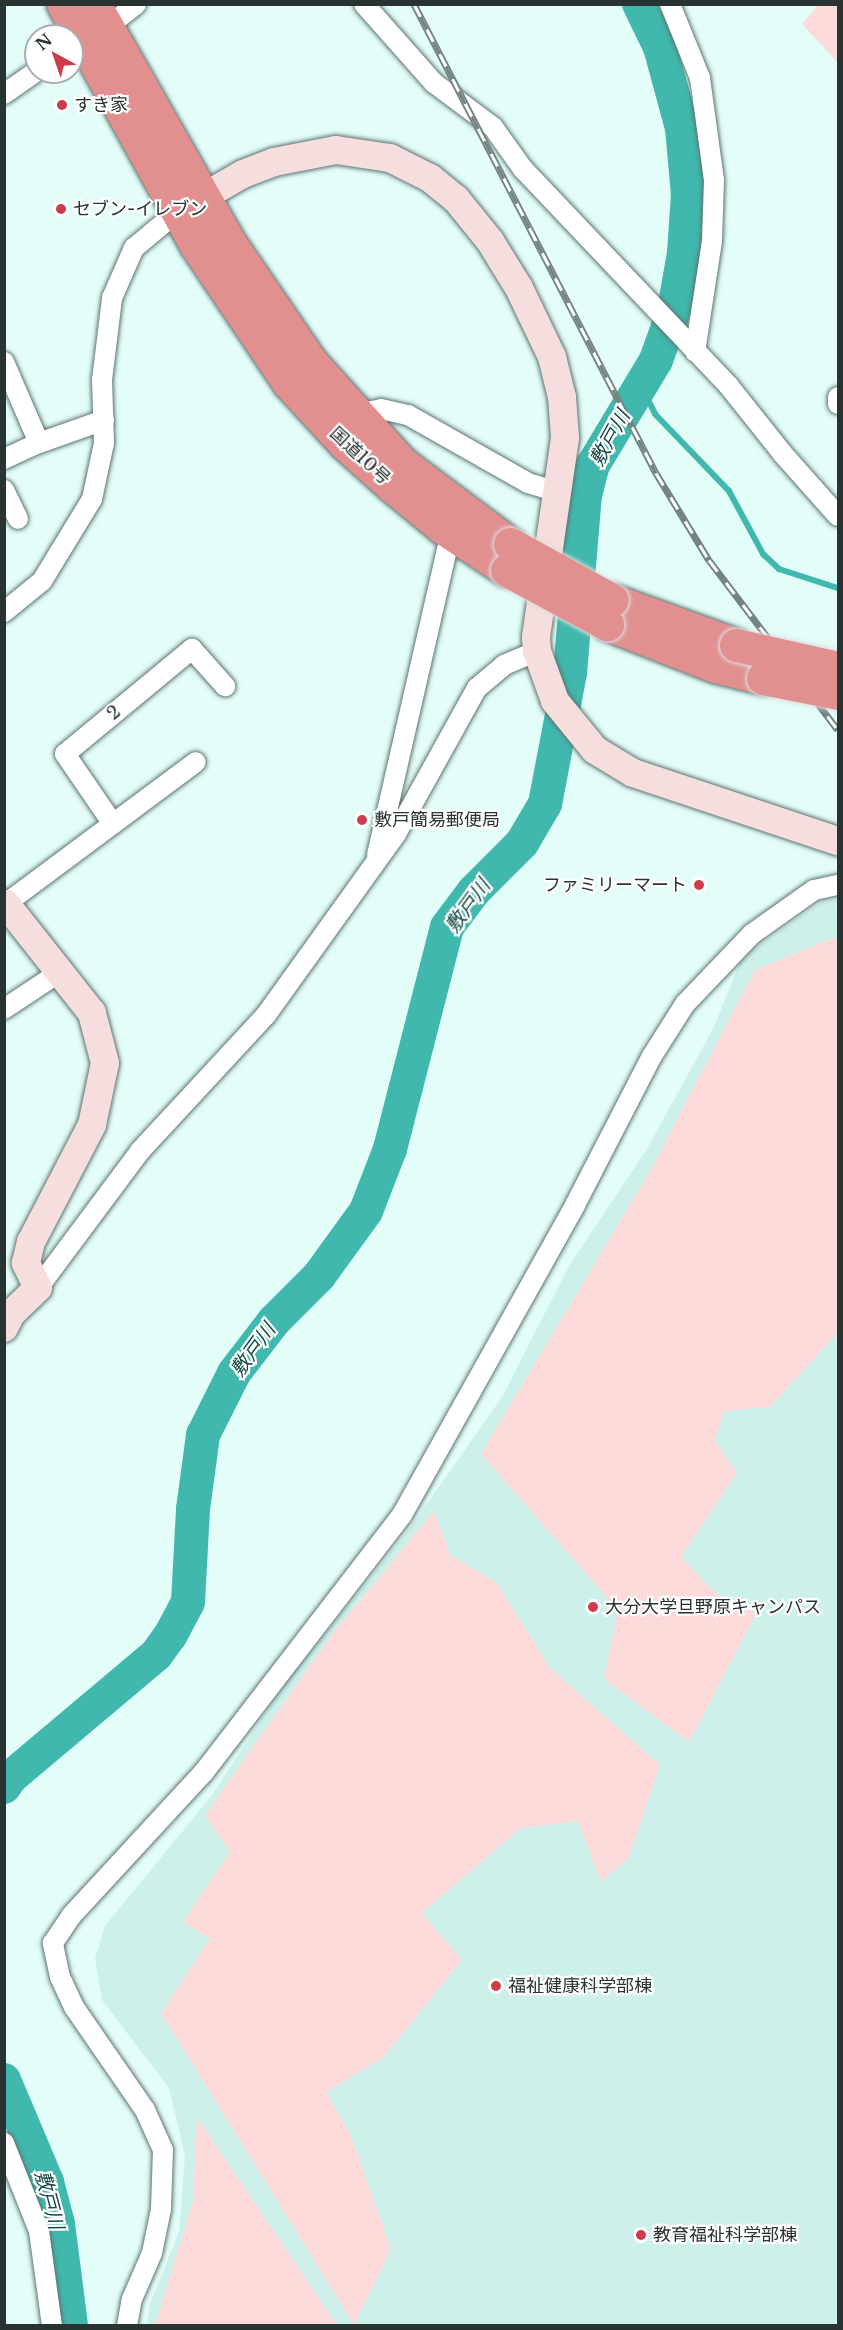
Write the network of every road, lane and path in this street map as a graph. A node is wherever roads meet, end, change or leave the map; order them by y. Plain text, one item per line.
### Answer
1 (63, 4) edge
2 (135, 4) edge
3 (364, 4) edge
4 (670, 4) edge
5 (89, 30) edge
6 (24, 80) edge
7 (4, 94) edge
8 (190, 204) junction
9 (690, 346) junction
10 (4, 362) edge
11 (838, 397) edge
12 (838, 404) edge
13 (356, 414) junction
14 (104, 420) junction
15 (39, 443) junction
16 (4, 459) edge
17 (4, 490) edge
18 (557, 492) junction
19 (838, 516) edge
20 (18, 519) dead end
21 (451, 533) junction
22 (508, 557) junction
23 (4, 612) edge
24 (610, 612) junction
25 (537, 651) junction
26 (838, 668) edge
27 (225, 686) dead end
28 (838, 693) edge
29 (196, 762) dead end
30 (113, 824) junction
31 (838, 841) edge
32 (373, 869) junction
33 (838, 885) edge
34 (5, 904) edge
35 (60, 972) junction
36 (4, 1009) edge
37 (38, 1288) junction
38 (4, 1328) edge
39 (4, 2143) edge
40 (52, 2325) edge
41 (127, 2325) edge

1 - 5 highway, 国道10号
2 - 5 street
3 - 9 street
4 - 9 street
5 - 8 highway, 国道10号
6 - 7 street
8 - 13 highway, 国道10号
8 - 14 street
8 - 18 street
8 - 21 highway, 国道10号
9 - 19 street
10 - 15 street
11 - 12 street
13 - 18 street
13 - 22 highway, 国道10号
14 - 15 street
14 - 23 street
15 - 16 street
17 - 20 street
18 - 25 street
21 - 22 highway, 国道10号
21 - 32 street
22 - 24 highway, 国道10号, bridge
24 - 26 highway, 国道10号, bridge
24 - 28 highway, 国道10号, bridge
25 - 31 street
25 - 32 street
27 - 30 street, 2
29 - 30 street
30 - 34 street
32 - 37 street
33 - 41 street
34 - 35 street
35 - 36 street
35 - 37 street
37 - 38 street
39 - 40 street

